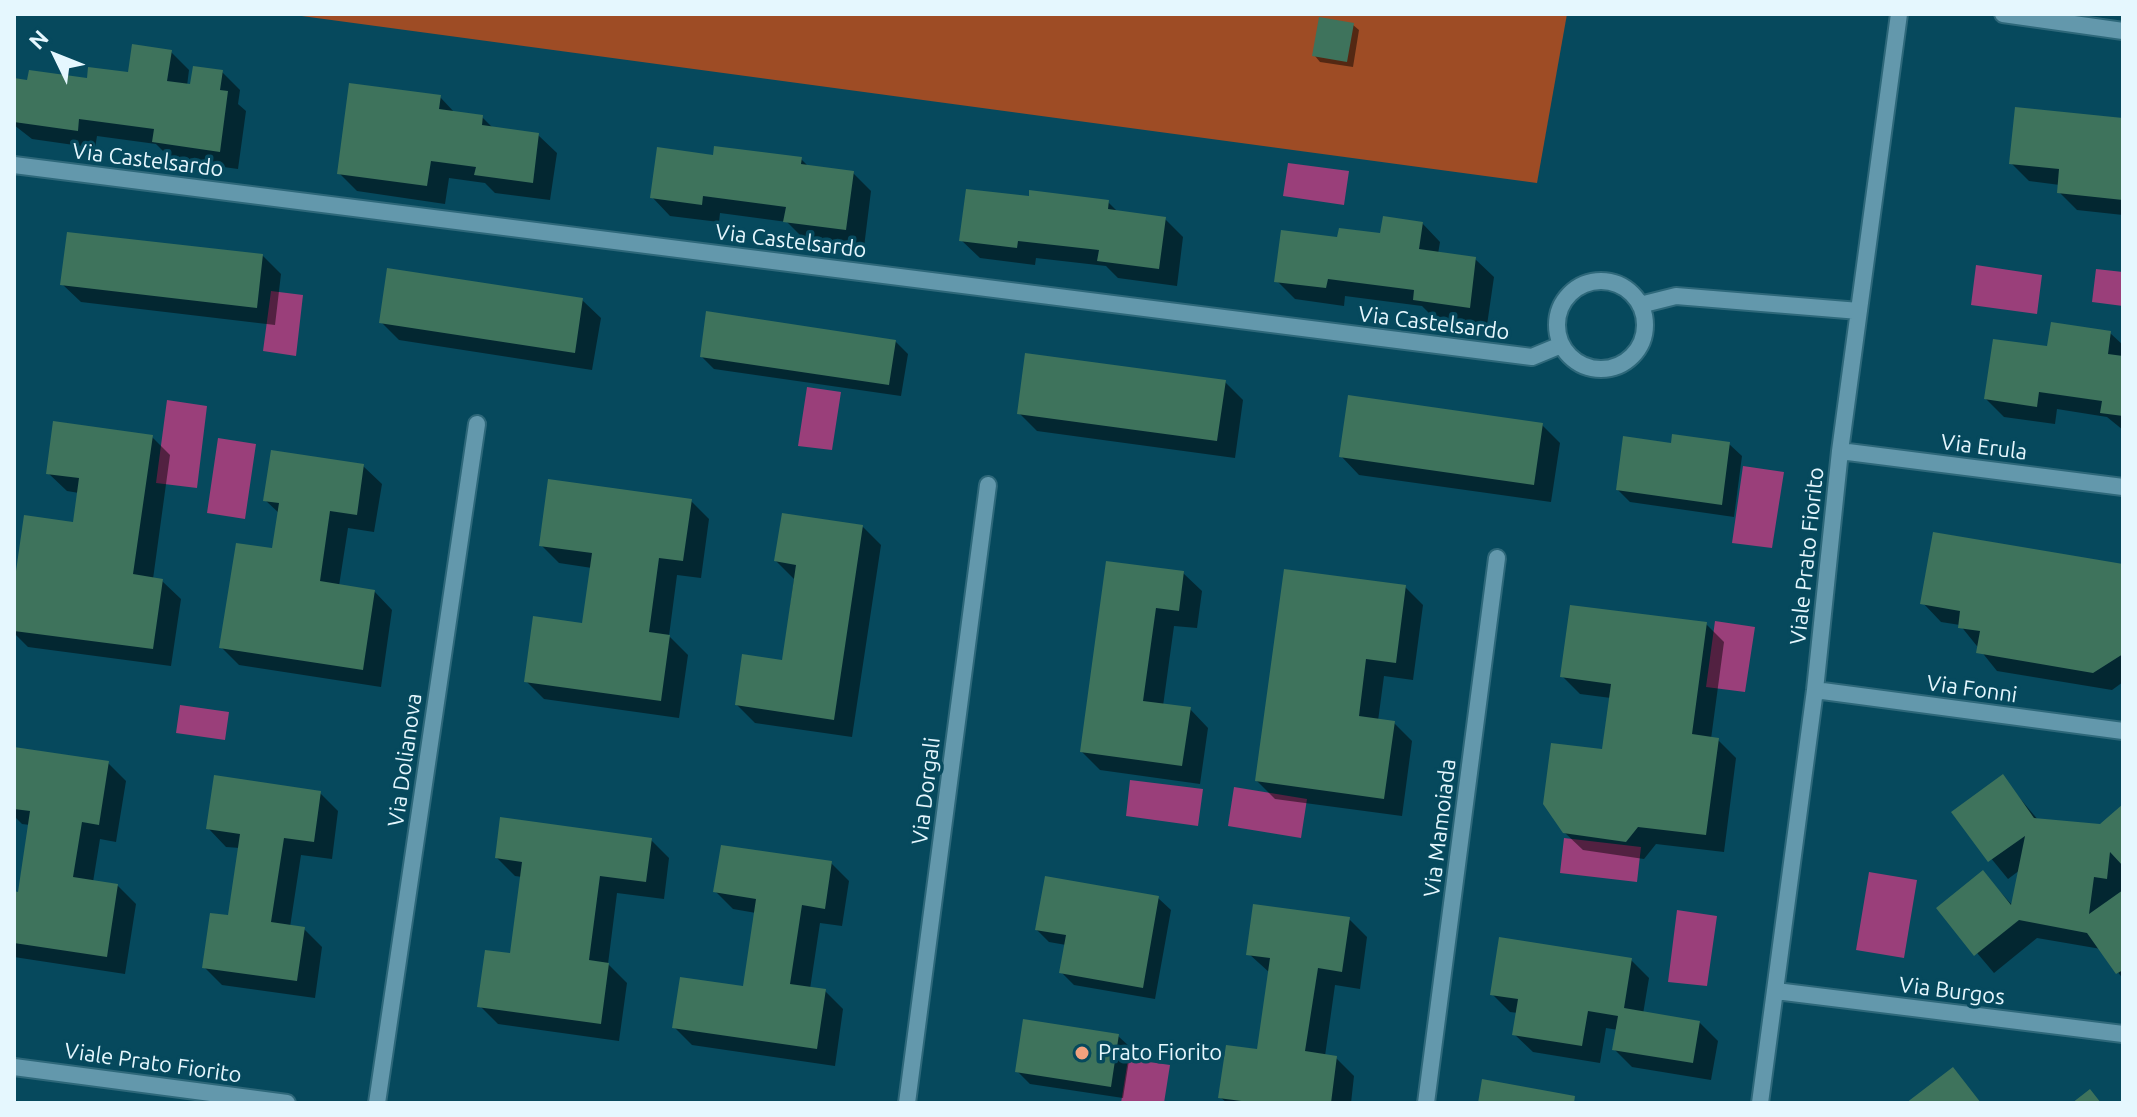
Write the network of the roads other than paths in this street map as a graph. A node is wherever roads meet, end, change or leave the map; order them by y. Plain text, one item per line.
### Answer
1 (1899, 14) edge
2 (2003, 14) edge
3 (2123, 31) edge
4 (14, 165) edge
5 (1640, 305) junction
6 (1859, 311) junction
7 (1561, 345) junction
8 (477, 424) dead end
9 (1840, 451) junction
10 (988, 485) dead end
11 (2123, 487) edge
12 (1497, 558) dead end
13 (1815, 690) junction
14 (2123, 731) edge
15 (1776, 991) junction
16 (2123, 1034) edge
17 (14, 1067) edge
18 (252, 1101) edge
19 (287, 1103) edge
20 (377, 1103) edge
21 (907, 1103) edge
22 (1426, 1103) edge
23 (1760, 1103) edge

1 - 6 street, Viale Prato Fiorito
2 - 3 street
4 - 7 street, Via Castelsardo
5 - 6 street
5 - 7 street
5 - 7 street
6 - 9 street, Viale Prato Fiorito
8 - 20 street, Via Dolianova
9 - 11 street, Via Erula
9 - 13 street, Viale Prato Fiorito
10 - 21 street, Via Dorgali
12 - 22 street, Via Mamoiada
13 - 14 street, Via Fonni
13 - 15 street, Viale Prato Fiorito
15 - 16 street, Via Burgos
15 - 23 street, Viale Prato Fiorito
17 - 18 street, Viale Prato Fiorito
18 - 19 street, Viale Prato Fiorito

